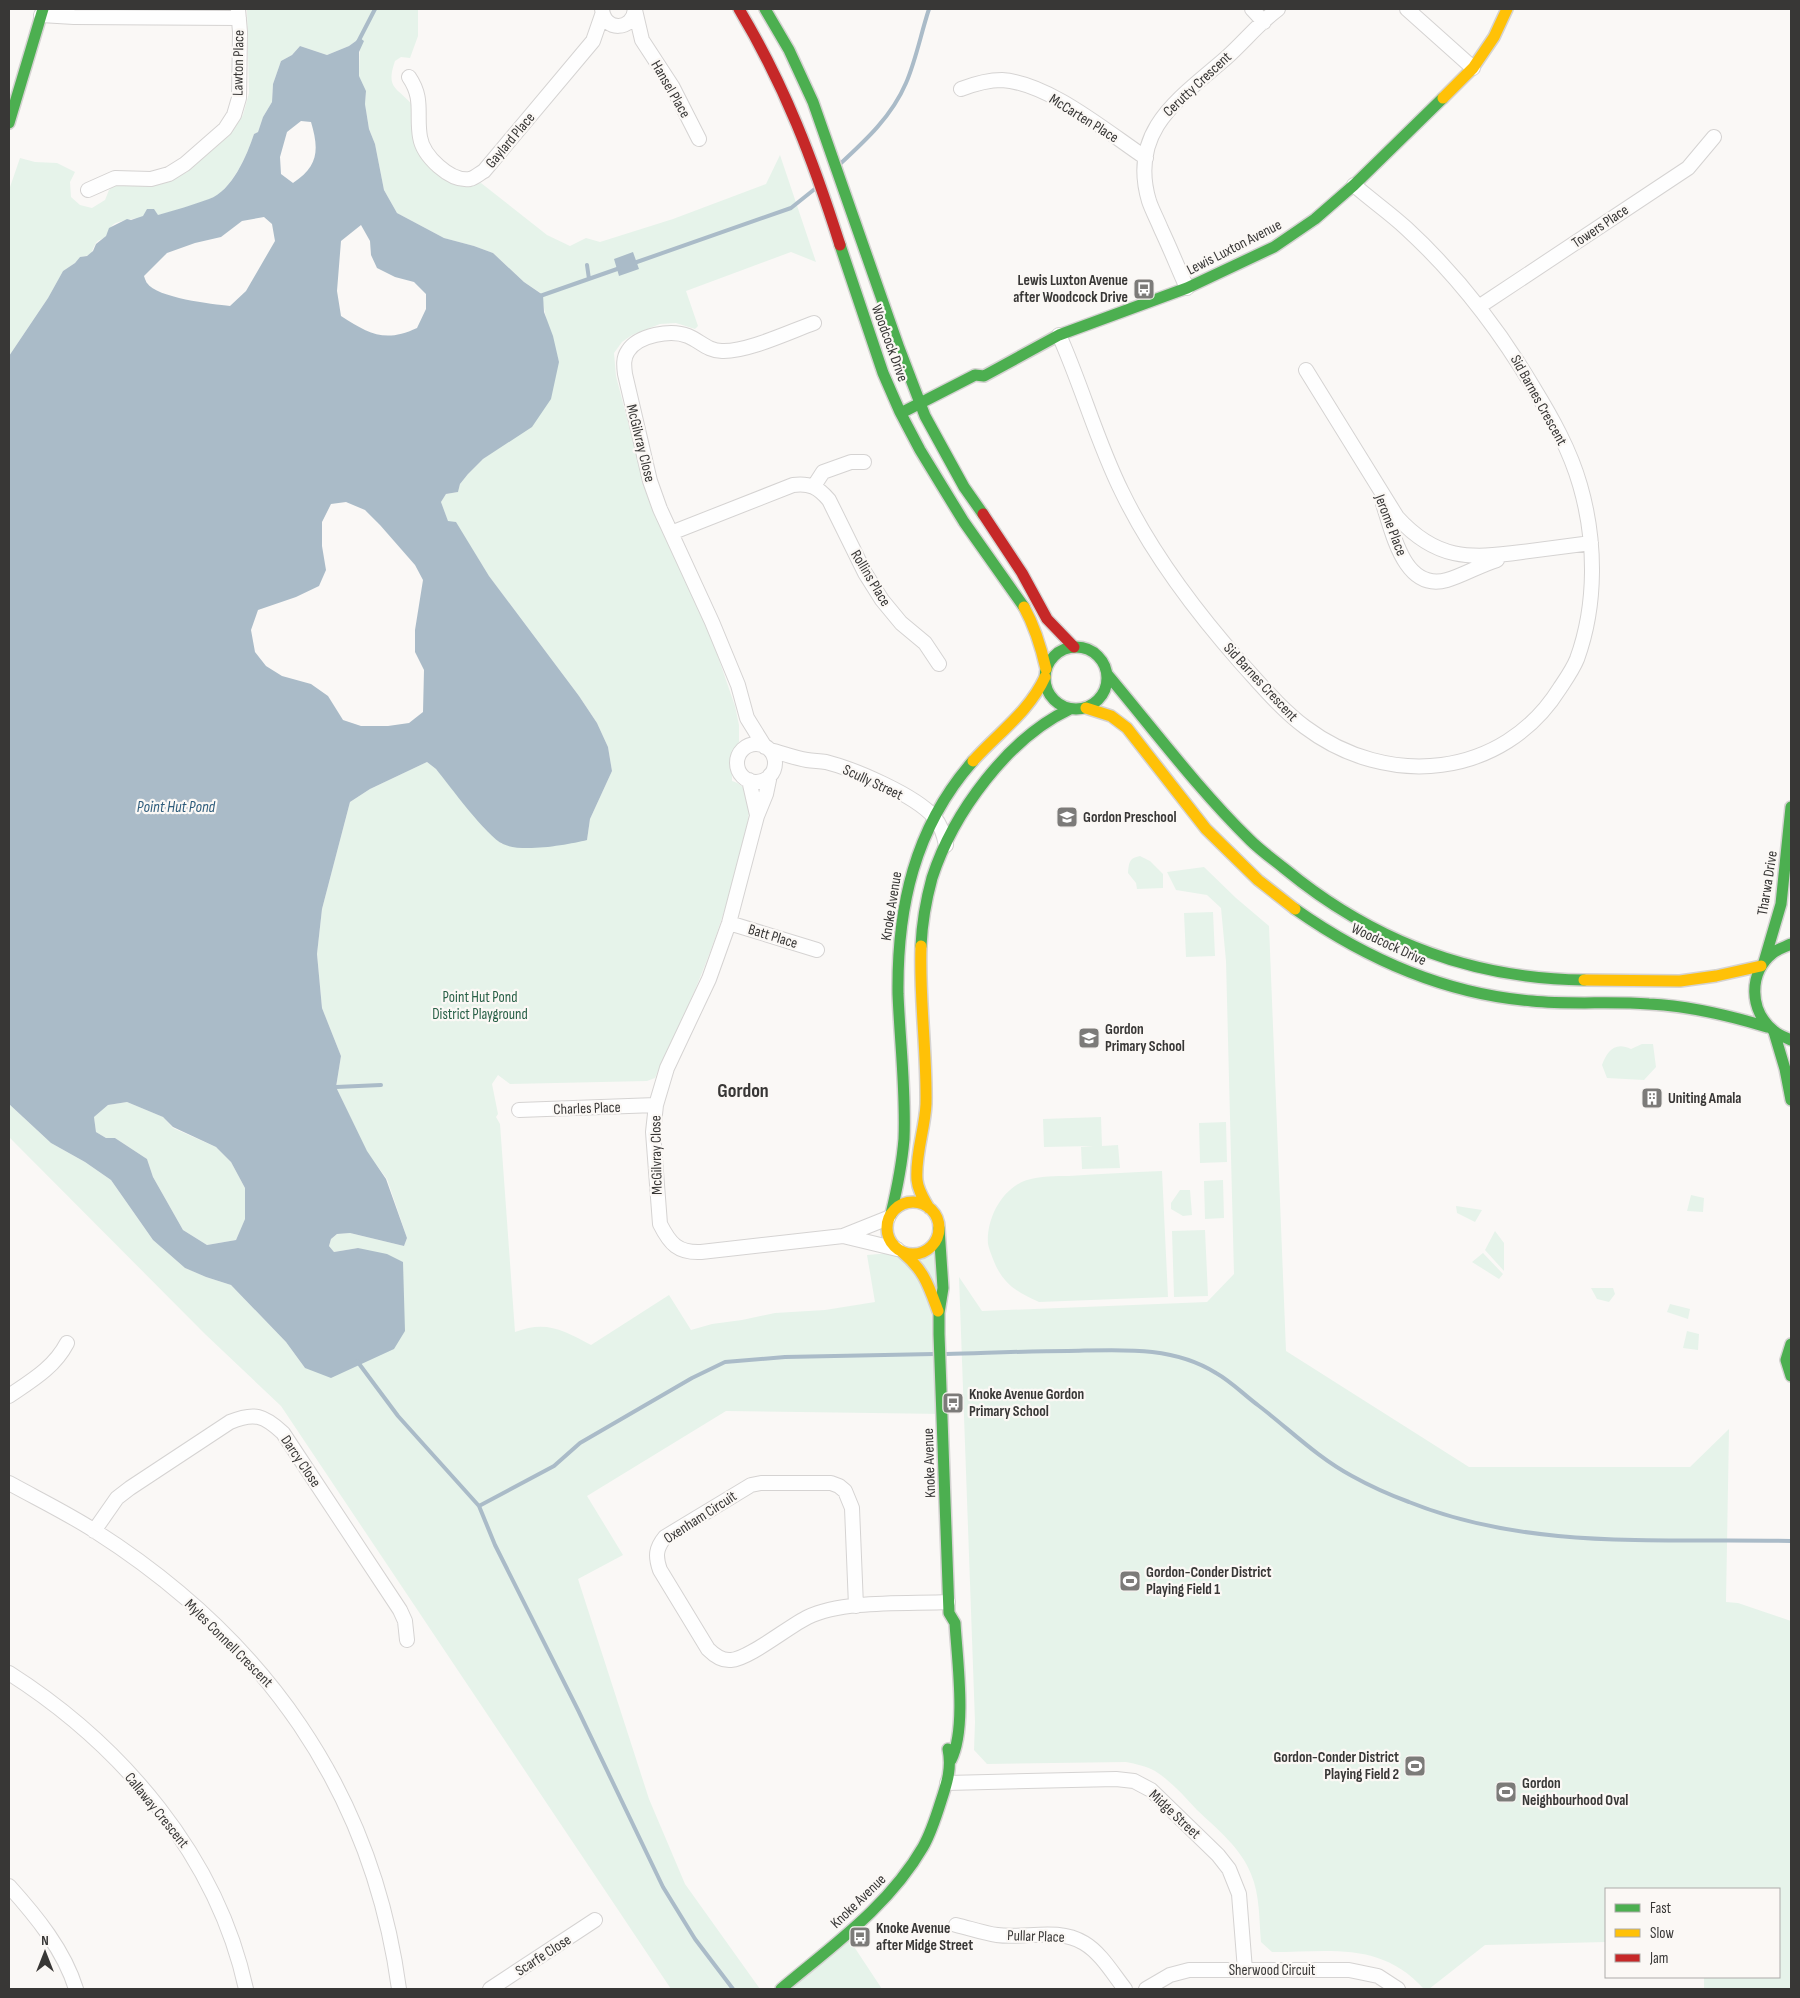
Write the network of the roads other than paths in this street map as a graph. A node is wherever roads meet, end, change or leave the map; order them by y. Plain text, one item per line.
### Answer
1 (635, 9) edge
2 (739, 9) edge
3 (765, 9) edge
4 (1252, 9) edge
5 (1278, 9) edge
6 (1407, 9) edge
7 (1508, 9) edge
8 (42, 12) edge
9 (602, 12) edge
10 (238, 13) edge
11 (1264, 22) junction
12 (618, 26) junction
13 (642, 40) junction
14 (593, 41) junction
15 (1473, 68) junction
16 (409, 77) dead end
17 (960, 88) dead end
18 (9, 123) edge
19 (1714, 137) dead end
20 (699, 139) dead end
21 (1146, 158) junction
22 (1354, 186) junction
23 (88, 190) dead end
24 (1187, 288) junction
25 (1480, 306) junction
26 (814, 323) dead end
27 (1059, 334) junction
28 (1306, 370) dead end
29 (984, 376) junction
30 (965, 393) dead end
31 (920, 404) junction
32 (901, 413) junction
33 (929, 414) junction
34 (908, 426) junction
35 (864, 462) dead end
36 (1367, 469) junction
37 (814, 486) junction
38 (671, 533) junction
39 (1591, 544) junction
40 (1534, 551) junction
41 (1074, 647) junction
42 (939, 664) dead end
43 (1045, 673) junction
44 (1107, 674) junction
45 (1086, 708) junction
46 (1070, 709) junction
47 (747, 718) junction
48 (767, 748) junction
49 (741, 751) junction
50 (806, 760) junction
51 (772, 773) junction
52 (748, 780) junction
53 (1791, 807) edge
54 (964, 811) junction
55 (757, 816) junction
56 (934, 817) junction
57 (946, 845) junction
58 (729, 923) junction
59 (1791, 944) edge
60 (817, 950) dead end
61 (1762, 964) junction
62 (1771, 1029) junction
63 (1791, 1040) edge
64 (1791, 1100) edge
65 (656, 1105) junction
66 (519, 1110) dead end
67 (930, 1208) junction
68 (890, 1216) junction
69 (939, 1228) junction
70 (843, 1236) junction
71 (899, 1250) junction
72 (939, 1313) junction
73 (67, 1344) dead end
74 (1790, 1344) edge
75 (1791, 1376) edge
76 (9, 1396) edge
77 (9, 1483) edge
78 (94, 1530) junction
79 (856, 1606) junction
80 (949, 1608) junction
81 (944, 1633) dead end
82 (407, 1640) dead end
83 (9, 1673) edge
84 (947, 1730) dead end
85 (951, 1760) junction
86 (947, 1783) junction
87 (9, 1886) edge
88 (595, 1920) dead end
89 (956, 1924) dead end
90 (1245, 1970) junction
91 (76, 1989) edge
92 (246, 1989) edge
93 (399, 1989) edge
94 (490, 1989) edge
95 (781, 1989) edge
96 (1125, 1989) edge
97 (1146, 1989) edge
98 (1398, 1989) edge

1 - 12 street, Gaylard Place
1 - 13 street, Hansel Place
2 - 32 main road, Woodcock Drive
3 - 31 main road, Woodcock Drive
4 - 11 street
5 - 11 street, Cerutty Crescent
6 - 15 street
7 - 15 main road, Lewis Luxton Avenue
8 - 10 street
8 - 18 main road
9 - 12 street, Hansel Place
9 - 14 street, Gaylard Place
10 - 23 street, Lawton Place
11 - 21 street, Cerutty Crescent
12 - 13 street, Hansel Place
12 - 14 street, Gaylard Place
13 - 20 street, Hansel Place
14 - 16 street, Gaylard Place
15 - 22 main road, Lewis Luxton Avenue
17 - 21 street, McCarten Place
19 - 25 street, Towers Place
21 - 24 street, Cerutty Crescent
22 - 24 main road, Lewis Luxton Avenue
22 - 25 street, Sid Barnes Crescent
24 - 27 main road, Lewis Luxton Avenue
25 - 39 street, Sid Barnes Crescent
26 - 38 street, McGilvray Close
27 - 29 main road, Lewis Luxton Avenue
27 - 39 street, Sid Barnes Crescent
28 - 36 street, Jerome Place
29 - 30 main road, Lewis Luxton Avenue
29 - 31 main road, Lewis Luxton Avenue
31 - 32 main road, Lewis Luxton Avenue
31 - 33 main road, Woodcock Drive
32 - 34 main road, Woodcock Drive
33 - 34 main road
33 - 41 main road, Woodcock Drive
34 - 43 main road, Woodcock Drive
35 - 37 street
36 - 40 street, Jerome Place
36 - 40 street, Jerome Place
37 - 38 street
37 - 42 street, Rollins Place
38 - 47 street, McGilvray Close
39 - 40 street, Jerome Place
41 - 43 main road
41 - 44 main road
43 - 46 main road
43 - 56 main road, Knoke Avenue
44 - 45 main road
44 - 61 main road, Woodcock Drive
45 - 46 main road
45 - 62 main road, Woodcock Drive
46 - 54 main road
47 - 48 street, McGilvray Close
47 - 49 street, McGilvray Close
48 - 49 street
48 - 50 street, Scully Street
48 - 51 street
49 - 52 street
50 - 51 street, Scully Street
50 - 56 street, Scully Street
51 - 52 street
51 - 55 street, McGilvray Close
52 - 55 street, McGilvray Close
53 - 61 main road, Tharwa Drive
54 - 56 street
54 - 57 main road
55 - 58 street, McGilvray Close
56 - 57 street, Scully Street
56 - 68 main road, Knoke Avenue
57 - 67 main road
58 - 60 street, Batt Place
58 - 65 street, McGilvray Close
59 - 61 main road
61 - 62 main road, Tharwa Drive
62 - 63 main road, Woodcock Drive
62 - 64 main road
65 - 66 street, Charles Place
65 - 70 street, McGilvray Close
67 - 68 main road
67 - 69 main road
68 - 70 street, McGilvray Close
68 - 71 main road
69 - 71 main road
69 - 72 main road, Knoke Avenue
70 - 71 street, McGilvray Close
71 - 72 main road, Knoke Avenue
72 - 80 main road, Knoke Avenue
73 - 76 street
74 - 75 main road
77 - 78 street, Myles Connell Crescent
78 - 82 street, Darcy Close
78 - 93 street, Myles Connell Crescent
79 - 79 street, Oxenham Circuit
79 - 80 street, Oxenham Circuit
80 - 81 main road, Knoke Avenue
80 - 85 main road, Knoke Avenue
83 - 92 street, Callaway Crescent
84 - 85 main road, Knoke Avenue
85 - 86 main road, Knoke Avenue
86 - 90 street, Midge Street
86 - 95 main road, Knoke Avenue
87 - 91 street
88 - 94 street, Scarfe Close
89 - 96 street, Pullar Place
90 - 97 street, Sherwood Circuit
90 - 98 street, Sherwood Circuit

